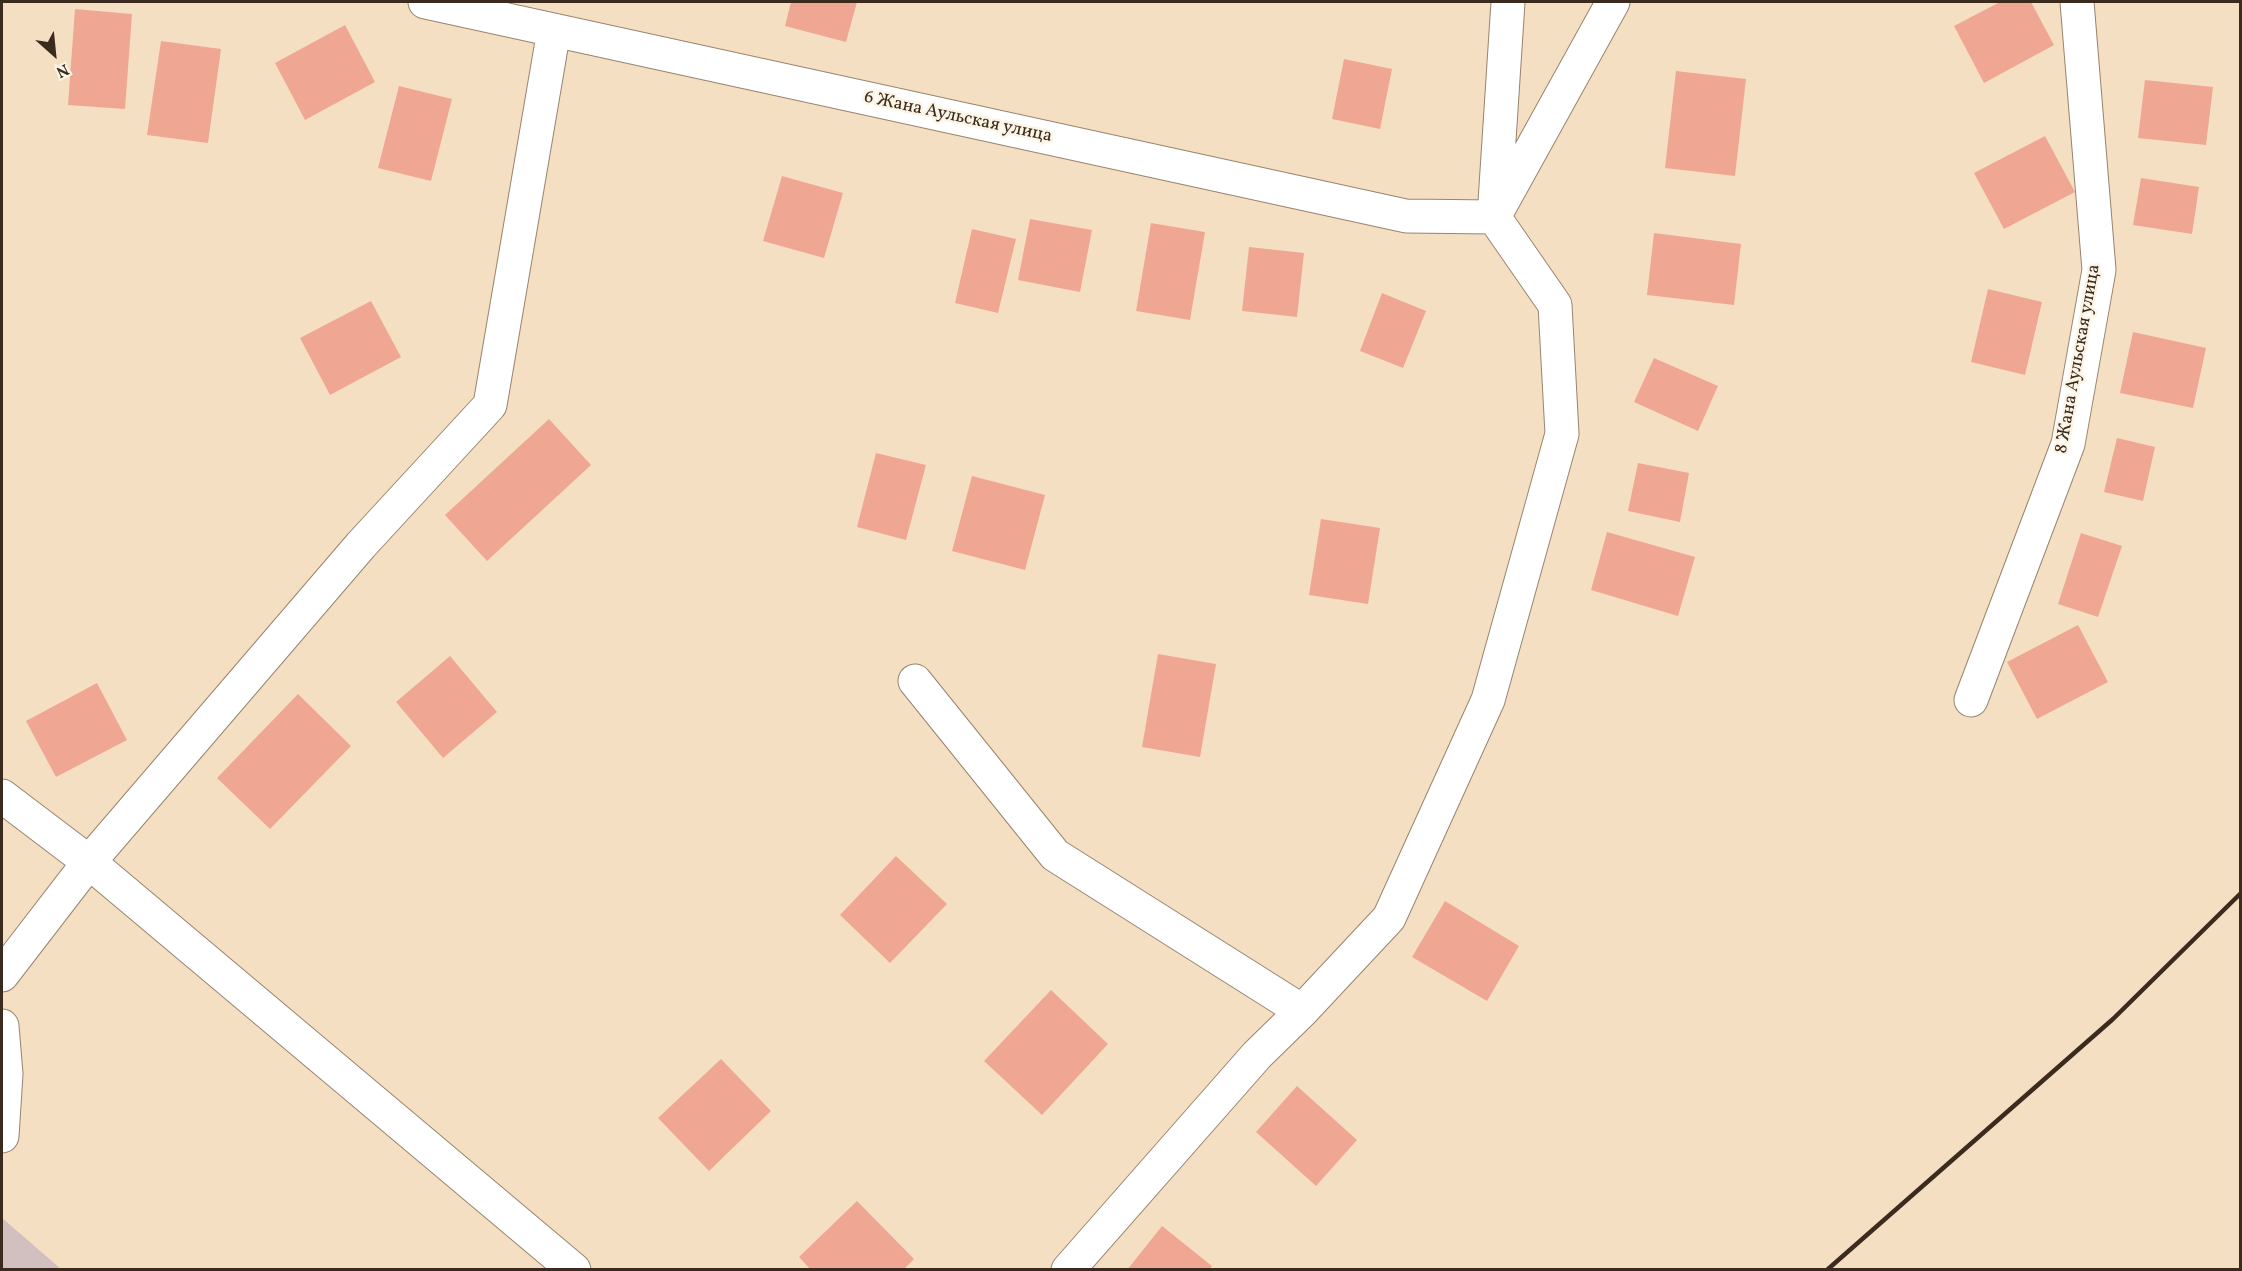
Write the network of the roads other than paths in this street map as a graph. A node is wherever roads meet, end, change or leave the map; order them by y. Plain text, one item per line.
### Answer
1 (424, 2) edge
2 (1508, 2) edge
3 (1612, 2) edge
4 (2077, 2) edge
5 (554, 30) junction
6 (1494, 218) junction
7 (915, 681) dead end
8 (1971, 700) dead end
9 (2, 796) edge
10 (89, 862) junction
11 (2, 975) edge
12 (1302, 1011) junction
13 (2, 1026) edge
14 (2, 1136) edge
15 (574, 1269) edge
16 (1068, 1269) edge

1 - 5 street, 6 Жана Аульская улица
2 - 6 street
3 - 6 street
4 - 8 street, 8 Жана Аульская улица
5 - 6 street, 6 Жана Аульская улица
5 - 10 street
6 - 12 street
7 - 12 street
9 - 10 street
10 - 11 street
10 - 15 street
12 - 16 street
13 - 14 street

